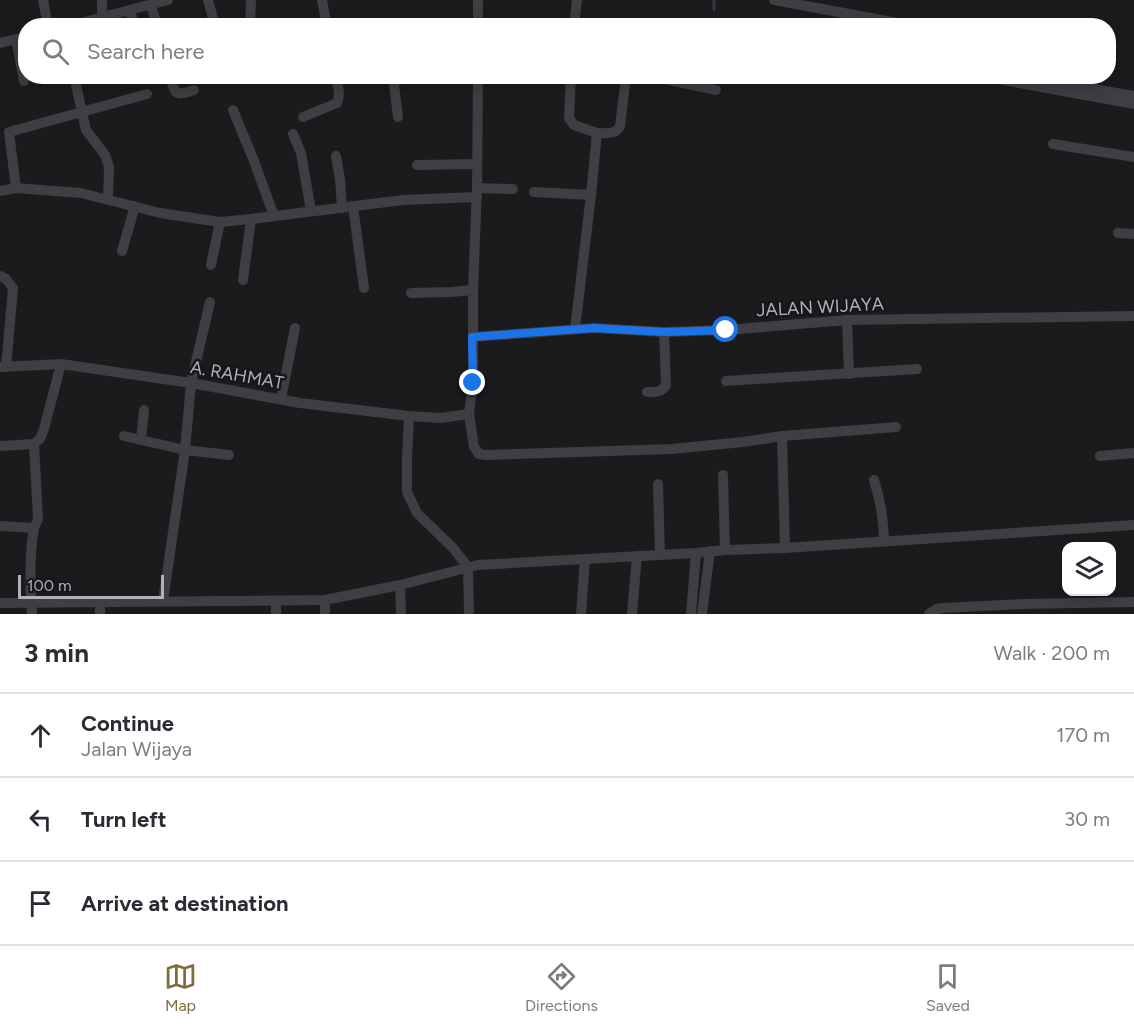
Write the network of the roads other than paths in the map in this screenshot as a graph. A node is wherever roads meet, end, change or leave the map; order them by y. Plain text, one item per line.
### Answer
1 (43, 0) edge
2 (102, 0) edge
3 (168, 0) edge
4 (208, 0) edge
5 (251, 0) edge
6 (322, 0) edge
7 (478, 0) edge
8 (578, 0) edge
9 (774, 0) edge
10 (779, 0) edge
11 (151, 4) junction
12 (130, 10) junction
13 (46, 18) edge
14 (102, 18) joint
15 (132, 18) edge
16 (155, 18) edge
17 (213, 18) edge
18 (250, 18) edge
19 (325, 18) edge
20 (478, 18) edge
21 (575, 18) edge
22 (872, 18) edge
23 (18, 39) edge
24 (0, 43) edge
25 (76, 84) edge
26 (172, 84) edge
27 (338, 84) edge
28 (394, 84) edge
29 (478, 84) edge
30 (571, 84) edge
31 (625, 84) edge
32 (688, 84) edge
33 (1025, 84) edge
34 (1079, 84) edge
35 (194, 90) dead end
36 (716, 90) dead end
37 (147, 94) dead end
38 (1134, 96) edge
39 (1134, 104) edge
40 (233, 110) dead end
41 (81, 113) junction
42 (303, 117) dead end
43 (398, 117) dead end
44 (597, 133) junction
45 (293, 134) dead end
46 (1053, 144) dead end
47 (336, 156) dead end
48 (1134, 157) edge
49 (477, 164) junction
50 (417, 165) dead end
51 (16, 188) junction
52 (513, 189) dead end
53 (0, 191) edge
54 (534, 192) dead end
55 (477, 193) junction
56 (591, 195) junction
57 (108, 199) junction
58 (135, 206) junction
59 (347, 207) junction
60 (311, 211) junction
61 (274, 216) junction
62 (251, 219) junction
63 (220, 222) junction
64 (1118, 233) dead end
65 (1134, 234) edge
66 (122, 251) dead end
67 (211, 265) dead end
68 (0, 276) edge
69 (243, 280) dead end
70 (364, 288) dead end
71 (472, 290) junction
72 (411, 293) dead end
73 (210, 302) dead end
74 (1134, 316) edge
75 (847, 320) junction
76 (295, 328) dead end
77 (575, 329) junction
78 (664, 332) junction
79 (472, 337) junction
80 (62, 364) junction
81 (3, 367) edge
82 (917, 369) dead end
83 (849, 374) junction
84 (726, 381) dead end
85 (191, 383) junction
86 (647, 392) dead end
87 (281, 399) junction
88 (144, 410) dead end
89 (469, 414) junction
90 (409, 416) junction
91 (896, 427) dead end
92 (124, 436) dead end
93 (782, 436) junction
94 (141, 440) junction
95 (34, 444) junction
96 (0, 446) edge
97 (185, 450) junction
98 (1134, 453) edge
99 (229, 455) dead end
100 (1100, 456) dead end
101 (723, 475) dead end
102 (874, 480) dead end
103 (658, 484) dead end
104 (1134, 525) edge
105 (0, 526) edge
106 (34, 528) junction
107 (884, 541) junction
108 (785, 548) junction
109 (725, 550) junction
110 (710, 551) junction
111 (696, 553) junction
112 (660, 555) junction
113 (637, 556) junction
114 (585, 559) junction
115 (468, 567) junction
116 (400, 585) junction
117 (325, 600) junction
118 (169, 601) junction
119 (276, 601) junction
120 (100, 602) junction
121 (1134, 602) edge
122 (0, 603) edge
123 (32, 608) edge
124 (1023, 609) edge
125 (100, 614) edge
126 (174, 614) edge
127 (276, 614) edge
128 (325, 614) edge
129 (401, 614) edge
130 (469, 614) edge
131 (581, 614) edge
132 (632, 614) edge
133 (691, 614) edge
134 (702, 614) edge
135 (929, 614) edge

1 - 13 street
2 - 14 street
3 - 11 street
4 - 17 street
5 - 18 street
6 - 19 street
7 - 20 street
8 - 21 street
9 - 10 street
10 - 22 street
11 - 12 street
11 - 16 street
12 - 14 street
12 - 15 street
23 - 24 street
25 - 41 street
26 - 35 street
27 - 42 street
28 - 43 street
29 - 49 street
30 - 44 street
31 - 44 street
32 - 36 street
33 - 39 street
34 - 38 street
37 - 41 street
40 - 61 street
41 - 51 street
41 - 57 street
44 - 56 street
45 - 60 street
46 - 48 street
47 - 59 street
49 - 50 street
49 - 55 street
51 - 53 street
51 - 57 street
52 - 55 street
54 - 56 street
55 - 59 street
55 - 71 street
56 - 77 street
57 - 58 street
58 - 63 street
58 - 66 street
59 - 60 street
59 - 70 street
60 - 61 street
61 - 62 street
62 - 63 street
62 - 69 street
63 - 67 street
64 - 65 street
68 - 81 street
71 - 72 street
71 - 79 street
73 - 85 street
74 - 75 street, JALAN WIJAYA
75 - 78 street, JALAN WIJAYA
75 - 83 street
76 - 87 street
77 - 78 street, JALAN WIJAYA
77 - 79 street, JALAN WIJAYA
78 - 86 street
79 - 89 street
80 - 81 street, A. RAHMAT
80 - 85 street, A. RAHMAT
80 - 95 street
82 - 83 street
83 - 84 street
85 - 87 street, A. RAHMAT
85 - 97 street
87 - 90 street, A. RAHMAT
88 - 94 street
89 - 90 street, A. RAHMAT
89 - 93 street
90 - 115 street
91 - 93 street
92 - 94 street
93 - 108 street
94 - 97 street
95 - 96 street
95 - 106 street
97 - 99 street
97 - 118 street
98 - 100 street
101 - 109 street
102 - 107 street
103 - 112 street
104 - 107 street
105 - 106 street
106 - 123 street
107 - 108 street
108 - 109 street
109 - 110 street
110 - 111 street
110 - 134 street
111 - 112 street
111 - 133 street
112 - 113 street
113 - 114 street
113 - 132 street
114 - 115 street
114 - 131 street
115 - 116 street
115 - 130 street
116 - 117 street
116 - 129 street
117 - 119 street
117 - 128 street
118 - 119 street
118 - 120 street
118 - 126 street
119 - 127 street
120 - 123 street
120 - 125 street
121 - 124 street
122 - 123 street
124 - 135 street

